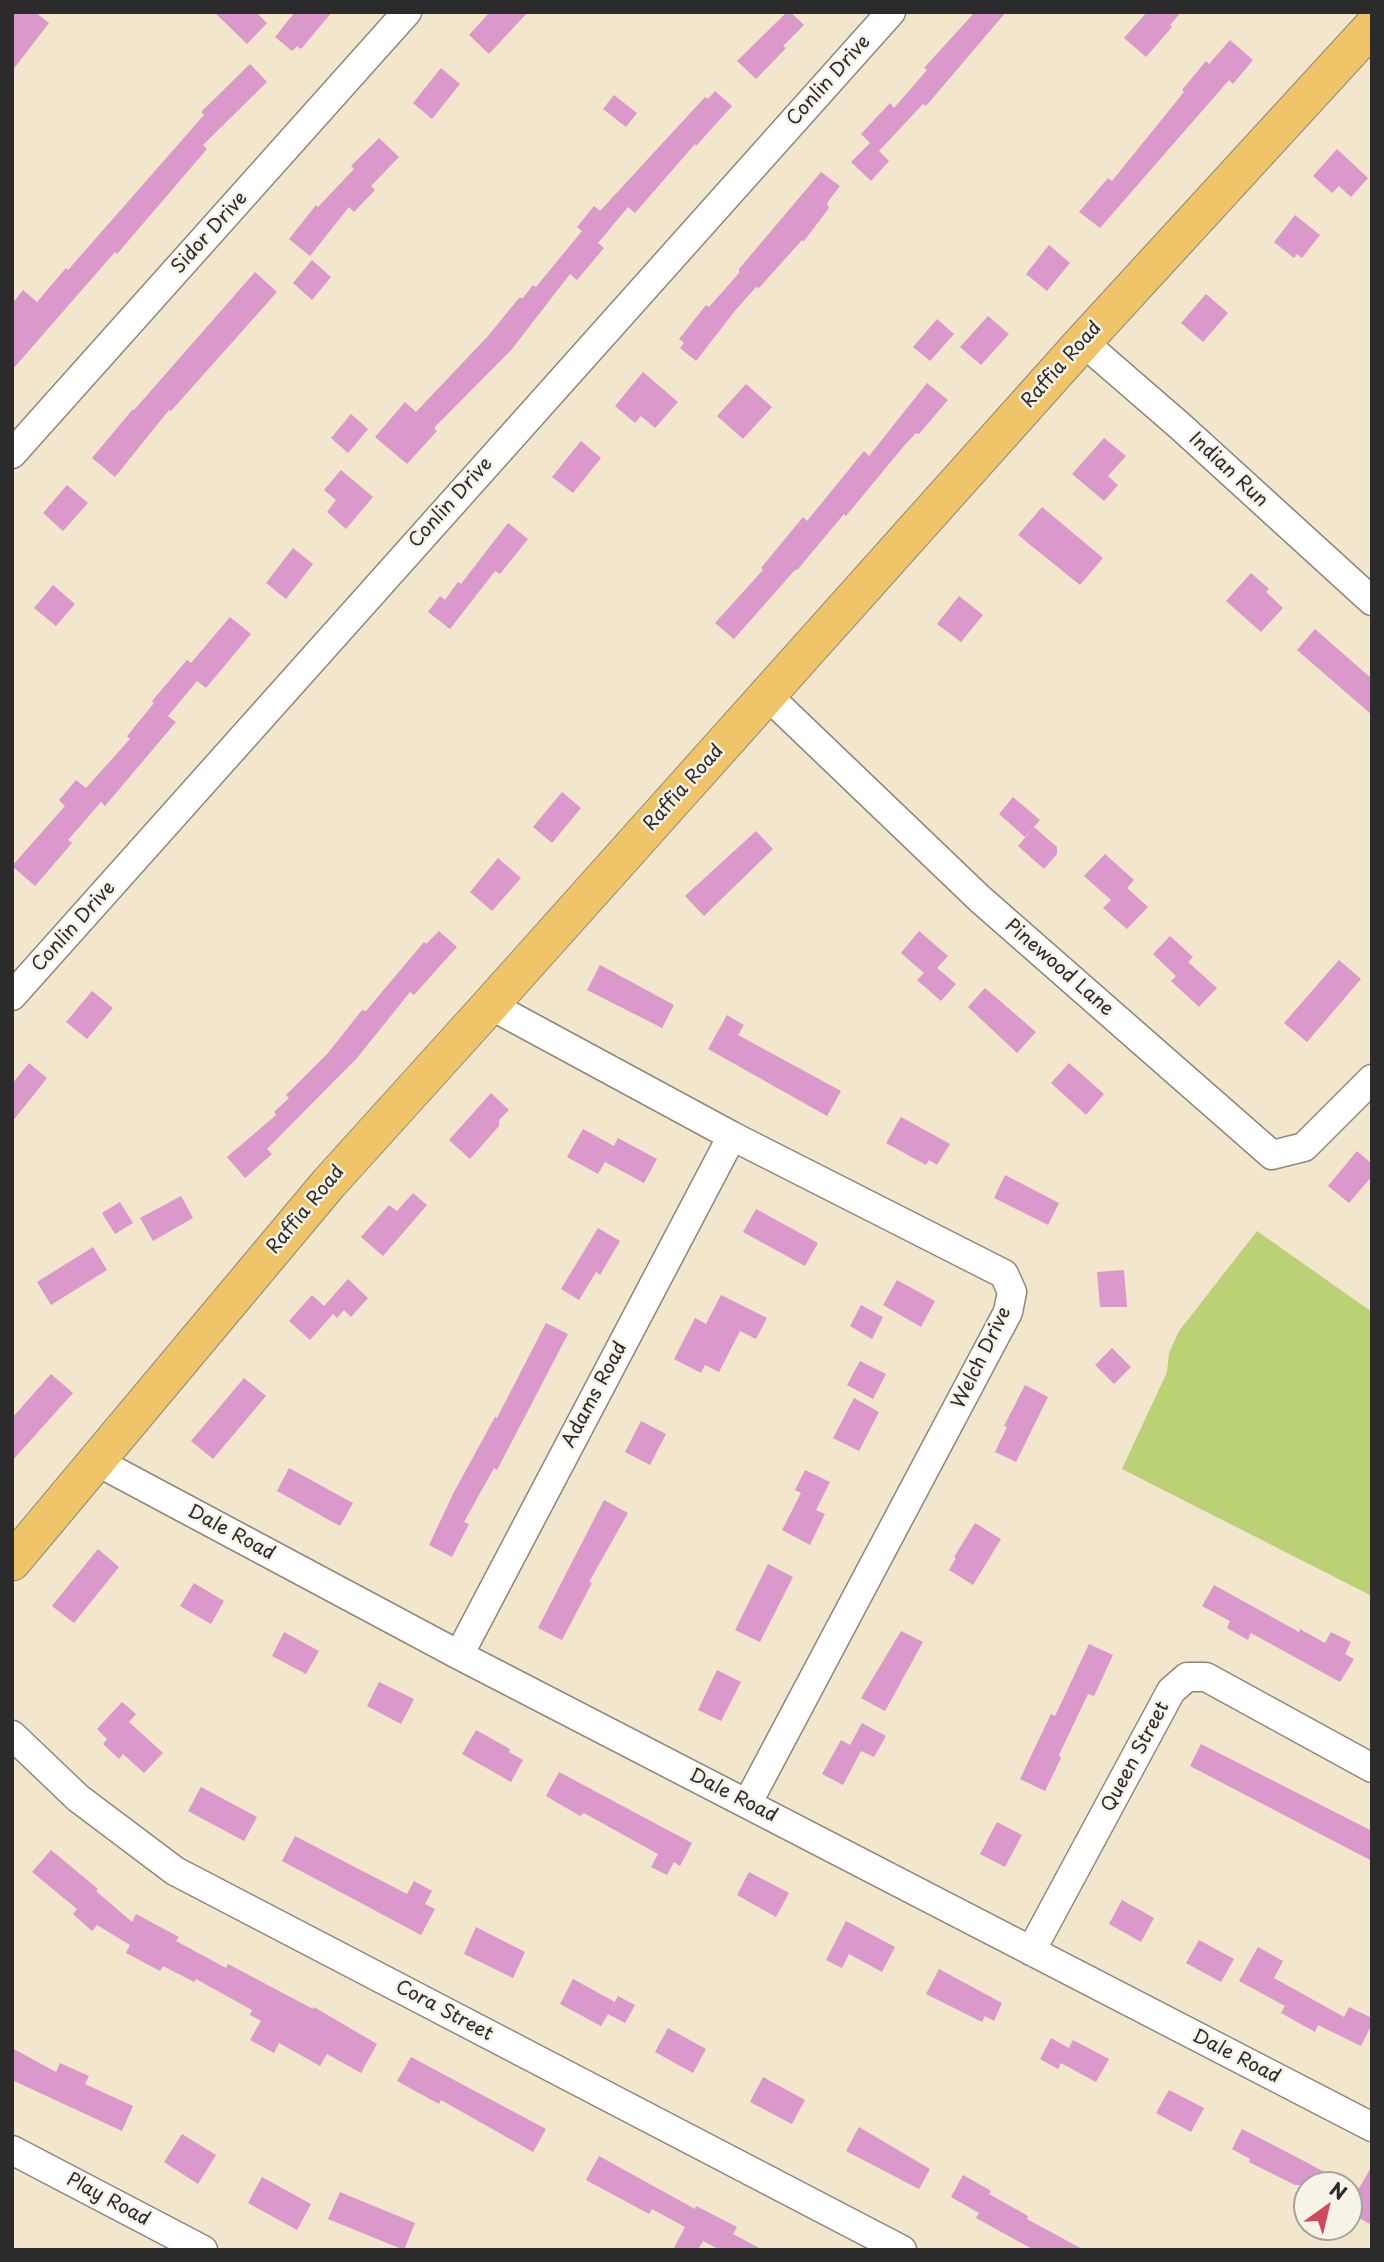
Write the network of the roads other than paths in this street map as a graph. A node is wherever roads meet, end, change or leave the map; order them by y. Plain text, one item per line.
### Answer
1 (407, 12) edge
2 (891, 12) edge
3 (1372, 27) edge
4 (1083, 342) junction
5 (12, 454) edge
6 (1372, 601) edge
7 (767, 695) junction
8 (12, 996) edge
9 (490, 1005) junction
10 (1369, 1087) edge
11 (732, 1136) junction
12 (96, 1461) junction
13 (12, 1562) edge
14 (459, 1655) junction
15 (12, 1735) edge
16 (1372, 1768) edge
17 (747, 1804) junction
18 (1031, 1951) junction
19 (1372, 2127) edge
20 (12, 2150) edge
21 (203, 2250) edge
22 (902, 2250) edge

1 - 5 street, Sidor Drive
2 - 8 street, Conlin Drive
3 - 4 main road, Raffia Road
4 - 6 street, Indian Run
4 - 7 main road, Raffia Road
7 - 9 main road, Raffia Road
7 - 10 street, Pinewood Lane
9 - 11 street, Welch Drive
9 - 12 main road, Raffia Road
11 - 14 street, Adams Road
11 - 17 street, Welch Drive
12 - 13 main road, Raffia Road
12 - 14 street, Dale Road
14 - 17 street, Dale Road
15 - 22 street, Cora Street
16 - 18 street, Queen Street
17 - 18 street, Dale Road
18 - 19 street, Dale Road
20 - 21 street, Play Road

